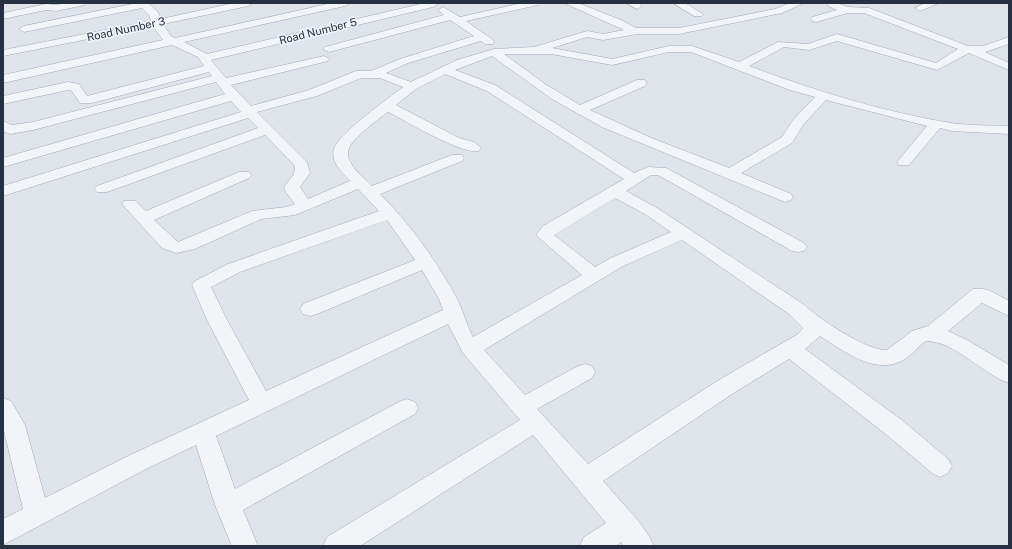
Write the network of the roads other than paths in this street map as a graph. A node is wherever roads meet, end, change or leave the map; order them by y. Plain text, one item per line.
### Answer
1 (82, 3) edge
2 (248, 3) edge
3 (345, 3) edge
4 (432, 3) edge
5 (535, 3) edge
6 (570, 3) edge
7 (678, 3) edge
8 (799, 3) edge
9 (934, 3) edge
10 (143, 4) edge
11 (830, 4) edge
12 (847, 6) edge
13 (231, 7) junction
14 (920, 8) dead end
15 (698, 14) dead end
16 (3, 16) edge
17 (456, 18) junction
18 (156, 19) junction
19 (816, 19) dead end
20 (248, 23) junction
21 (87, 28) dead end
22 (24, 29) dead end
23 (633, 31) junction
24 (483, 36) junction
25 (1009, 40) edge
26 (171, 41) junction
27 (970, 49) junction
28 (534, 50) junction
29 (3, 52) edge
30 (498, 52) junction
31 (739, 67) junction
32 (1009, 67) edge
33 (445, 70) junction
34 (214, 72) junction
35 (374, 74) junction
36 (3, 79) edge
37 (641, 83) dead end
38 (412, 86) junction
39 (823, 95) junction
40 (233, 96) junction
41 (3, 102) edge
42 (387, 106) junction
43 (580, 110) junction
44 (249, 112) junction
45 (936, 124) junction
46 (3, 125) edge
47 (19, 129) junction
48 (268, 130) junction
49 (1009, 130) edge
50 (3, 133) edge
51 (474, 148) dead end
52 (457, 158) dead end
53 (904, 162) dead end
54 (3, 163) edge
55 (731, 174) junction
56 (244, 175) dead end
57 (634, 179) junction
58 (364, 188) junction
59 (102, 189) dead end
60 (3, 191) edge
61 (617, 191) junction
62 (785, 197) dead end
63 (130, 204) dead end
64 (305, 205) junction
65 (390, 213) junction
66 (144, 218) junction
67 (682, 233) junction
68 (798, 247) dead end
69 (426, 262) junction
70 (594, 276) junction
71 (310, 309) dead end
72 (1009, 309) edge
73 (453, 313) junction
74 (811, 323) junction
75 (932, 334) junction
76 (470, 348) junction
77 (789, 348) junction
78 (585, 372) dead end
79 (1009, 375) edge
80 (262, 404) junction
81 (3, 407) edge
82 (407, 408) dead end
83 (528, 414) junction
84 (203, 432) junction
85 (940, 466) dead end
86 (586, 479) junction
87 (228, 505) junction
88 (37, 514) junction
89 (625, 525) junction
90 (3, 533) edge
91 (245, 546) edge
92 (336, 546) edge
93 (593, 546) edge
94 (641, 546) edge

1 - 16 street
2 - 13 street, Road Number 3
3 - 20 street
4 - 17 street
4 - 34 street, Road Number 5
5 - 17 street
6 - 23 street
7 - 15 street
8 - 23 street
9 - 14 street
10 - 18 street
10 - 22 street
11 - 12 street
12 - 19 street
12 - 27 street
13 - 18 street, Road Number 3
13 - 20 street
17 - 24 street
17 - 34 street
18 - 21 street
18 - 26 street
18 - 29 street, Road Number 3
20 - 26 street
23 - 28 street
24 - 30 street
24 - 35 street
25 - 27 street
26 - 34 street
26 - 36 street
27 - 31 street
27 - 32 street
28 - 30 street
28 - 31 street
30 - 33 street
30 - 43 street
31 - 39 street
33 - 38 street
33 - 57 street
34 - 40 street
34 - 41 street
34 - 47 street
35 - 38 street
35 - 44 street
37 - 43 street
38 - 42 street
39 - 45 street
39 - 55 street
40 - 44 street
40 - 54 street
42 - 51 street
42 - 58 street
43 - 55 street
44 - 48 street
44 - 60 street
45 - 49 street
45 - 53 street
46 - 47 street
47 - 50 street
48 - 59 street
48 - 64 street
52 - 58 street
55 - 62 street
56 - 66 street
57 - 61 street
57 - 68 street
58 - 64 street
58 - 65 street
61 - 67 street
61 - 70 street
63 - 66 street
64 - 66 street
65 - 69 street
65 - 80 street
67 - 70 street
67 - 74 street
69 - 71 street
69 - 73 street
70 - 76 street
72 - 75 street
73 - 76 street
73 - 80 street
74 - 75 street
74 - 77 street
75 - 79 street
76 - 83 street
77 - 85 street
77 - 86 street
78 - 83 street
80 - 84 street
81 - 88 street
82 - 87 street
83 - 86 street
83 - 92 street
84 - 87 street
84 - 88 street
86 - 89 street
87 - 91 street
88 - 90 street
89 - 93 street
89 - 94 street

